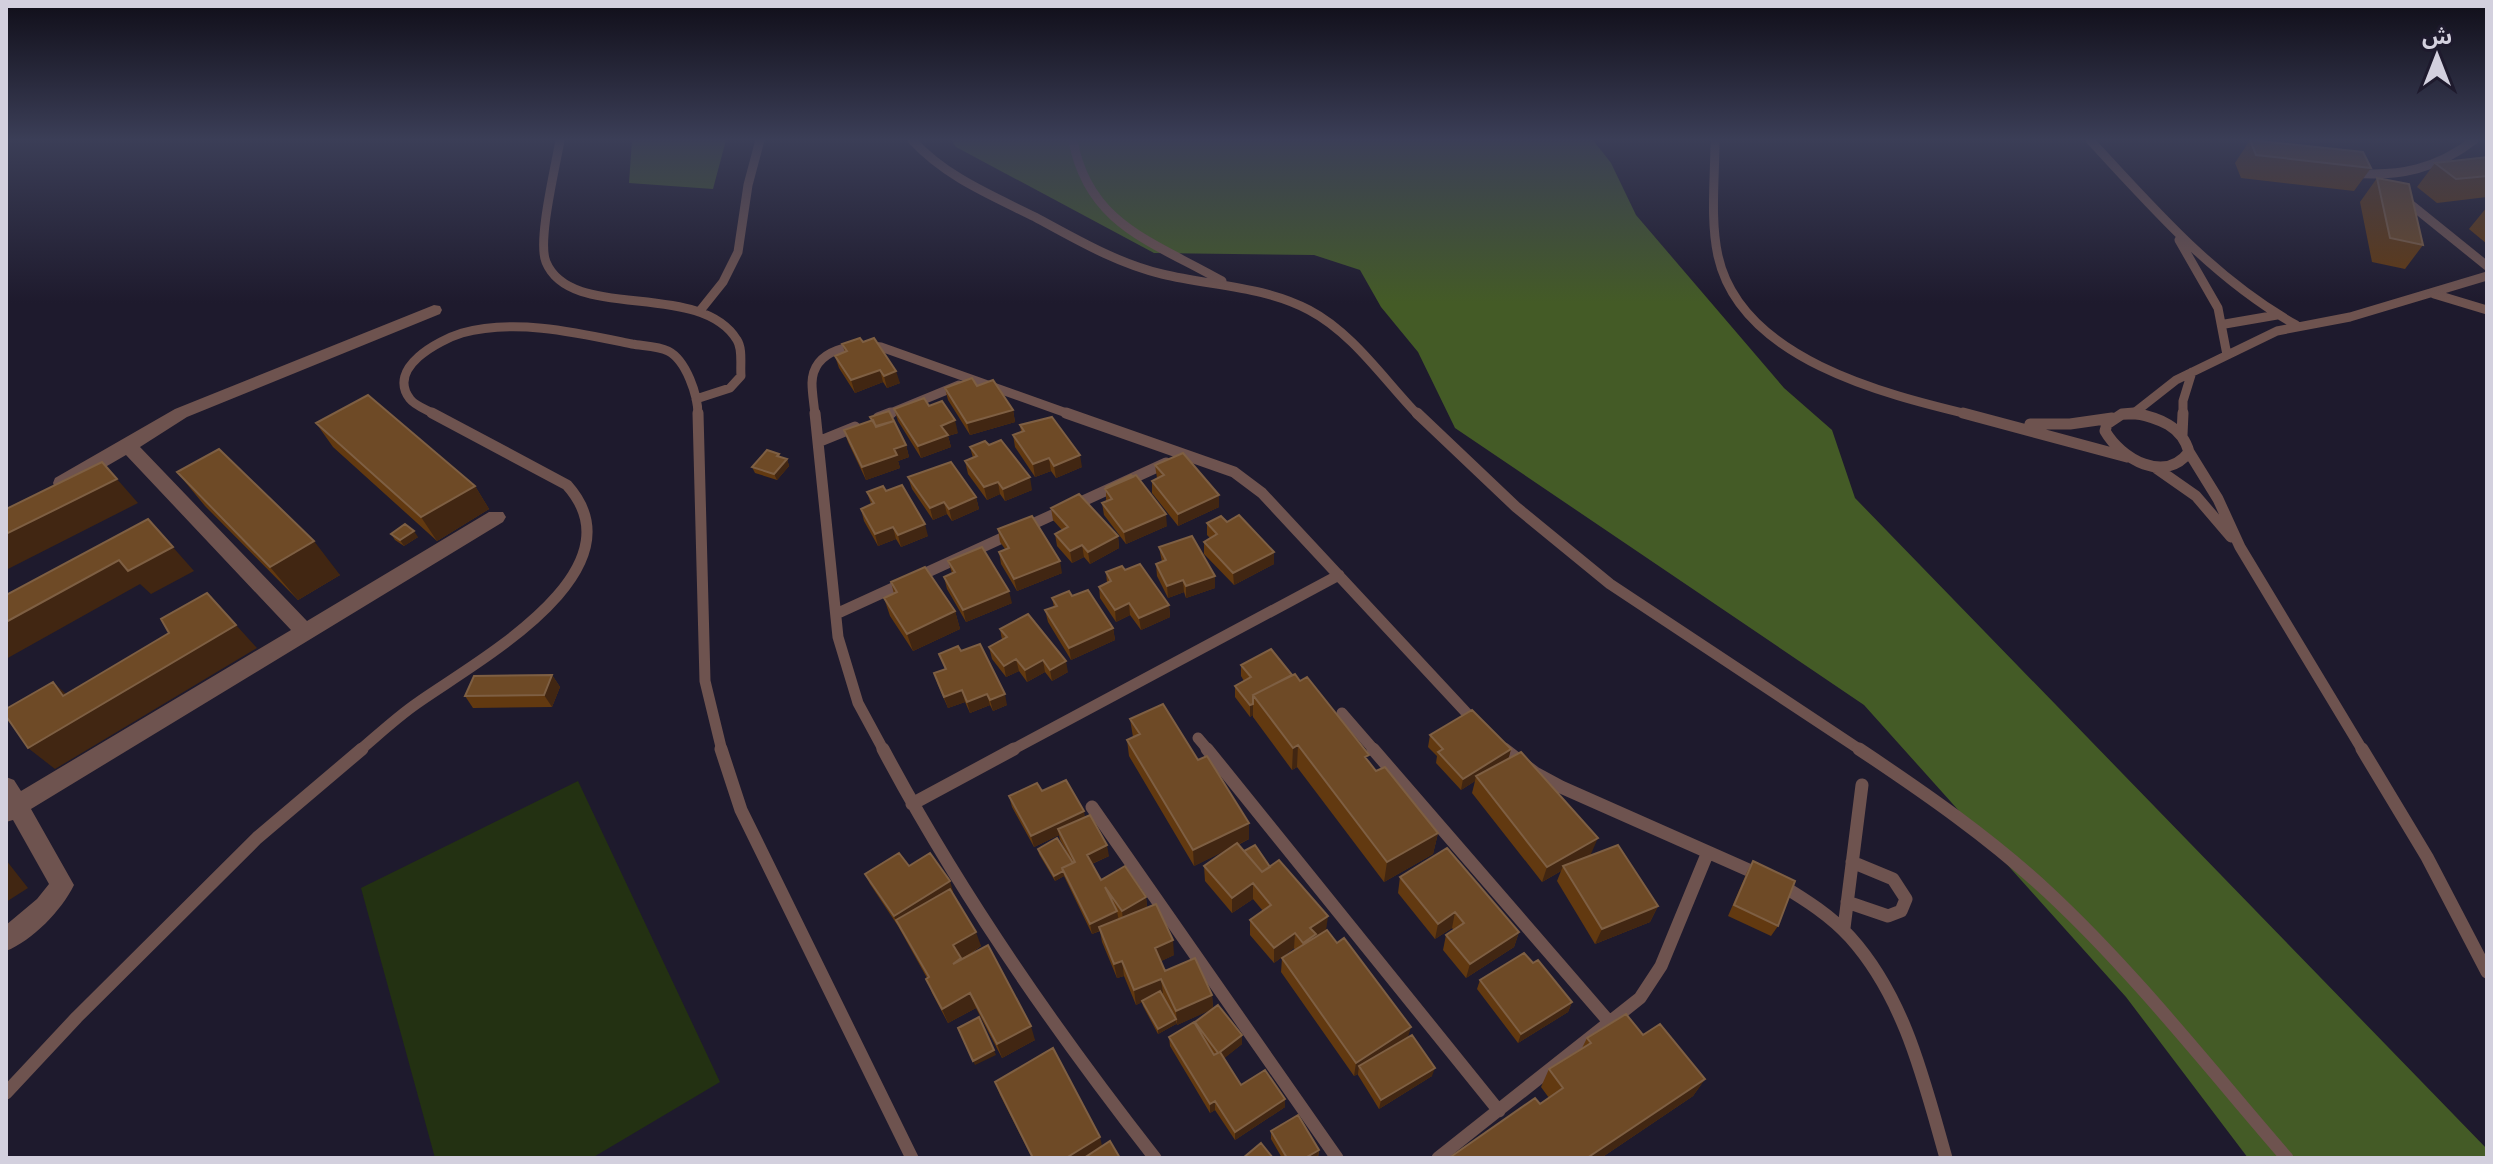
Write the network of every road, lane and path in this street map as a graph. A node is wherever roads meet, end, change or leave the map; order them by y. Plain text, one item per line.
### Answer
1 (553, 194) edge
2 (747, 194) edge
3 (990, 194) edge
4 (1092, 194) edge
5 (1717, 194) edge
6 (2142, 194) edge
7 (2400, 196) edge
8 (2168, 222) junction
9 (2486, 264) edge
10 (2487, 276) edge
11 (1226, 284) junction
12 (2433, 293) junction
13 (434, 310) dead end
14 (2487, 310) edge
15 (699, 312) junction
16 (2277, 315) junction
17 (2225, 324) junction
18 (2297, 325) junction
19 (2227, 355) junction
20 (2192, 372) junction
21 (972, 380) junction
22 (696, 399) junction
23 (2134, 413) junction
24 (2112, 418) junction
25 (1998, 421) junction
26 (2182, 435) junction
27 (818, 442) junction
28 (128, 446) junction
29 (2189, 452) junction
30 (1185, 455) junction
31 (2127, 457) junction
32 (2154, 466) junction
33 (47, 491) edge
34 (496, 517) dead end
35 (2240, 547) junction
36 (1339, 575) junction
37 (836, 614) junction
38 (305, 632) junction
39 (1342, 713) dead end
40 (1480, 727) edge
41 (1489, 737) edge
42 (1198, 738) dead end
43 (1862, 785) dead end
44 (10, 801) edge
45 (912, 804) junction
46 (1092, 807) dead end
47 (1708, 852) junction
48 (1852, 862) junction
49 (1847, 902) junction
50 (1844, 928) junction
51 (6, 940) edge
52 (2487, 972) edge
53 (1611, 1024) junction
54 (6, 1093) edge
55 (1499, 1111) junction
56 (912, 1158) edge
57 (1155, 1158) edge
58 (1337, 1158) edge
59 (1438, 1158) edge
60 (1946, 1158) edge
61 (2287, 1158) edge

1 - 15 lane
2 - 15 lane
3 - 11 lane
4 - 11 lane
5 - 25 lane
6 - 8 lane
7 - 9 lane
8 - 16 lane
8 - 17 lane
10 - 12 lane
11 - 61 lane
12 - 14 lane
12 - 18 lane
13 - 28 street
15 - 22 lane
16 - 17 lane
16 - 18 lane
17 - 19 lane
18 - 19 lane
19 - 20 lane
20 - 23 lane
20 - 26 lane
21 - 27 lane
21 - 27 lane
21 - 30 lane
22 - 54 lane
22 - 56 lane
23 - 24 lane
23 - 26 lane
24 - 25 lane
24 - 31 lane
25 - 31 lane
26 - 29 lane
27 - 37 lane
28 - 33 street
28 - 38 street
29 - 32 lane
29 - 35 lane
30 - 36 lane
30 - 37 lane
31 - 32 lane
32 - 35 lane
34 - 38 street
35 - 52 lane
36 - 40 lane
36 - 45 lane
37 - 45 lane
38 - 44 street
39 - 53 lane
41 - 47 lane
42 - 55 lane
43 - 48 lane
44 - 51 street
45 - 57 lane
46 - 58 lane
47 - 50 lane
47 - 53 lane
48 - 49 lane
48 - 49 lane
49 - 50 lane
50 - 60 lane
53 - 55 lane
55 - 59 lane

